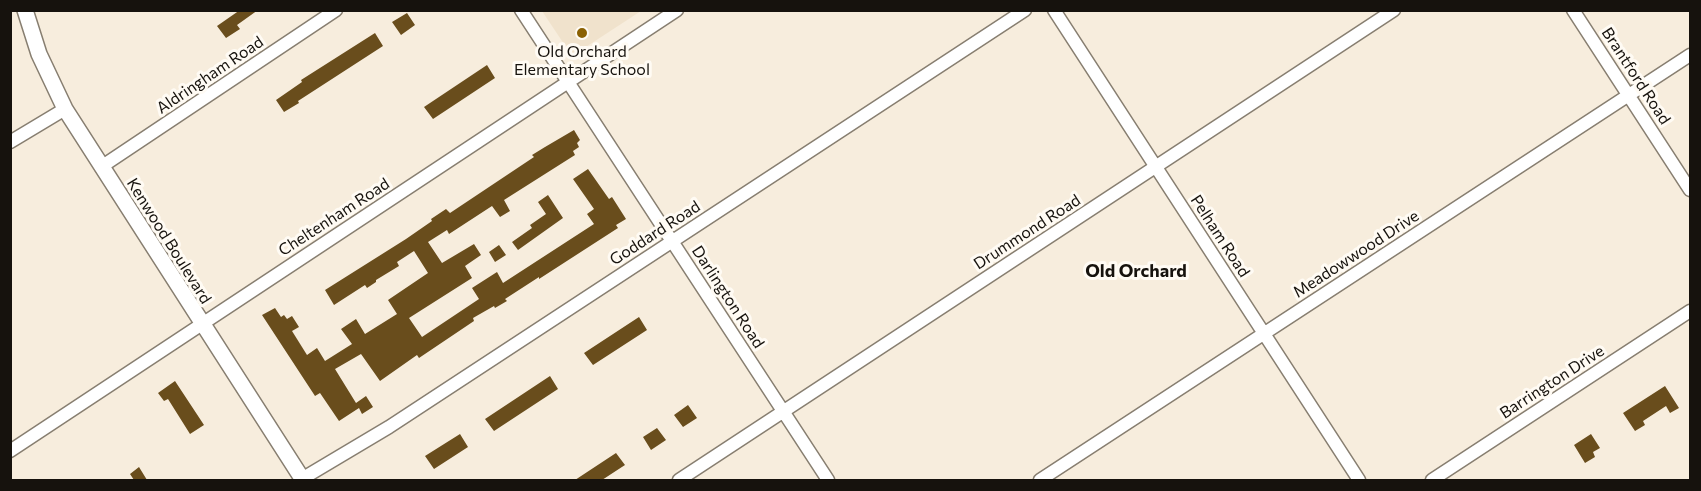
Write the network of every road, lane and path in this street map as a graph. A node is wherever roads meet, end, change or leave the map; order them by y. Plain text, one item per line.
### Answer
1 (25, 10) edge
2 (336, 10) edge
3 (521, 10) edge
4 (677, 10) edge
5 (1025, 10) edge
6 (1054, 10) edge
7 (1394, 10) edge
8 (1573, 10) edge
9 (1690, 55) edge
10 (568, 82) junction
11 (1628, 96) junction
12 (65, 109) junction
13 (10, 142) edge
14 (101, 167) junction
15 (1156, 167) junction
16 (1690, 190) edge
17 (672, 242) junction
18 (1690, 311) edge
19 (201, 325) junction
20 (1264, 334) junction
21 (783, 412) junction
22 (10, 451) edge
23 (302, 480) edge
24 (679, 480) edge
25 (828, 480) edge
26 (1040, 480) edge
27 (1359, 480) edge
28 (1432, 480) edge

1 - 12 street, Kenwood Boulevard
2 - 14 street, Aldringham Road
3 - 10 street, Darlington Road
4 - 10 street, Cheltenham Road
5 - 17 street, Goddard Road
6 - 15 street, Pelham Road
7 - 15 street, Drummond Road
8 - 11 street, Brantford Road
9 - 11 street, Meadowwood Drive
10 - 17 street, Darlington Road
10 - 19 street, Cheltenham Road
11 - 16 street, Brantford Road
11 - 20 street, Meadowwood Drive
12 - 13 street
12 - 14 street, Kenwood Boulevard
14 - 19 street, Kenwood Boulevard
15 - 20 street, Pelham Road
15 - 21 street, Drummond Road
17 - 21 street, Darlington Road
17 - 23 street, Goddard Road
18 - 28 street, Barrington Drive
19 - 22 street, Cheltenham Road
19 - 23 street, Kenwood Boulevard
20 - 26 street, Meadowwood Drive
20 - 27 street, Pelham Road
21 - 24 street, Drummond Road
21 - 25 street, Darlington Road

